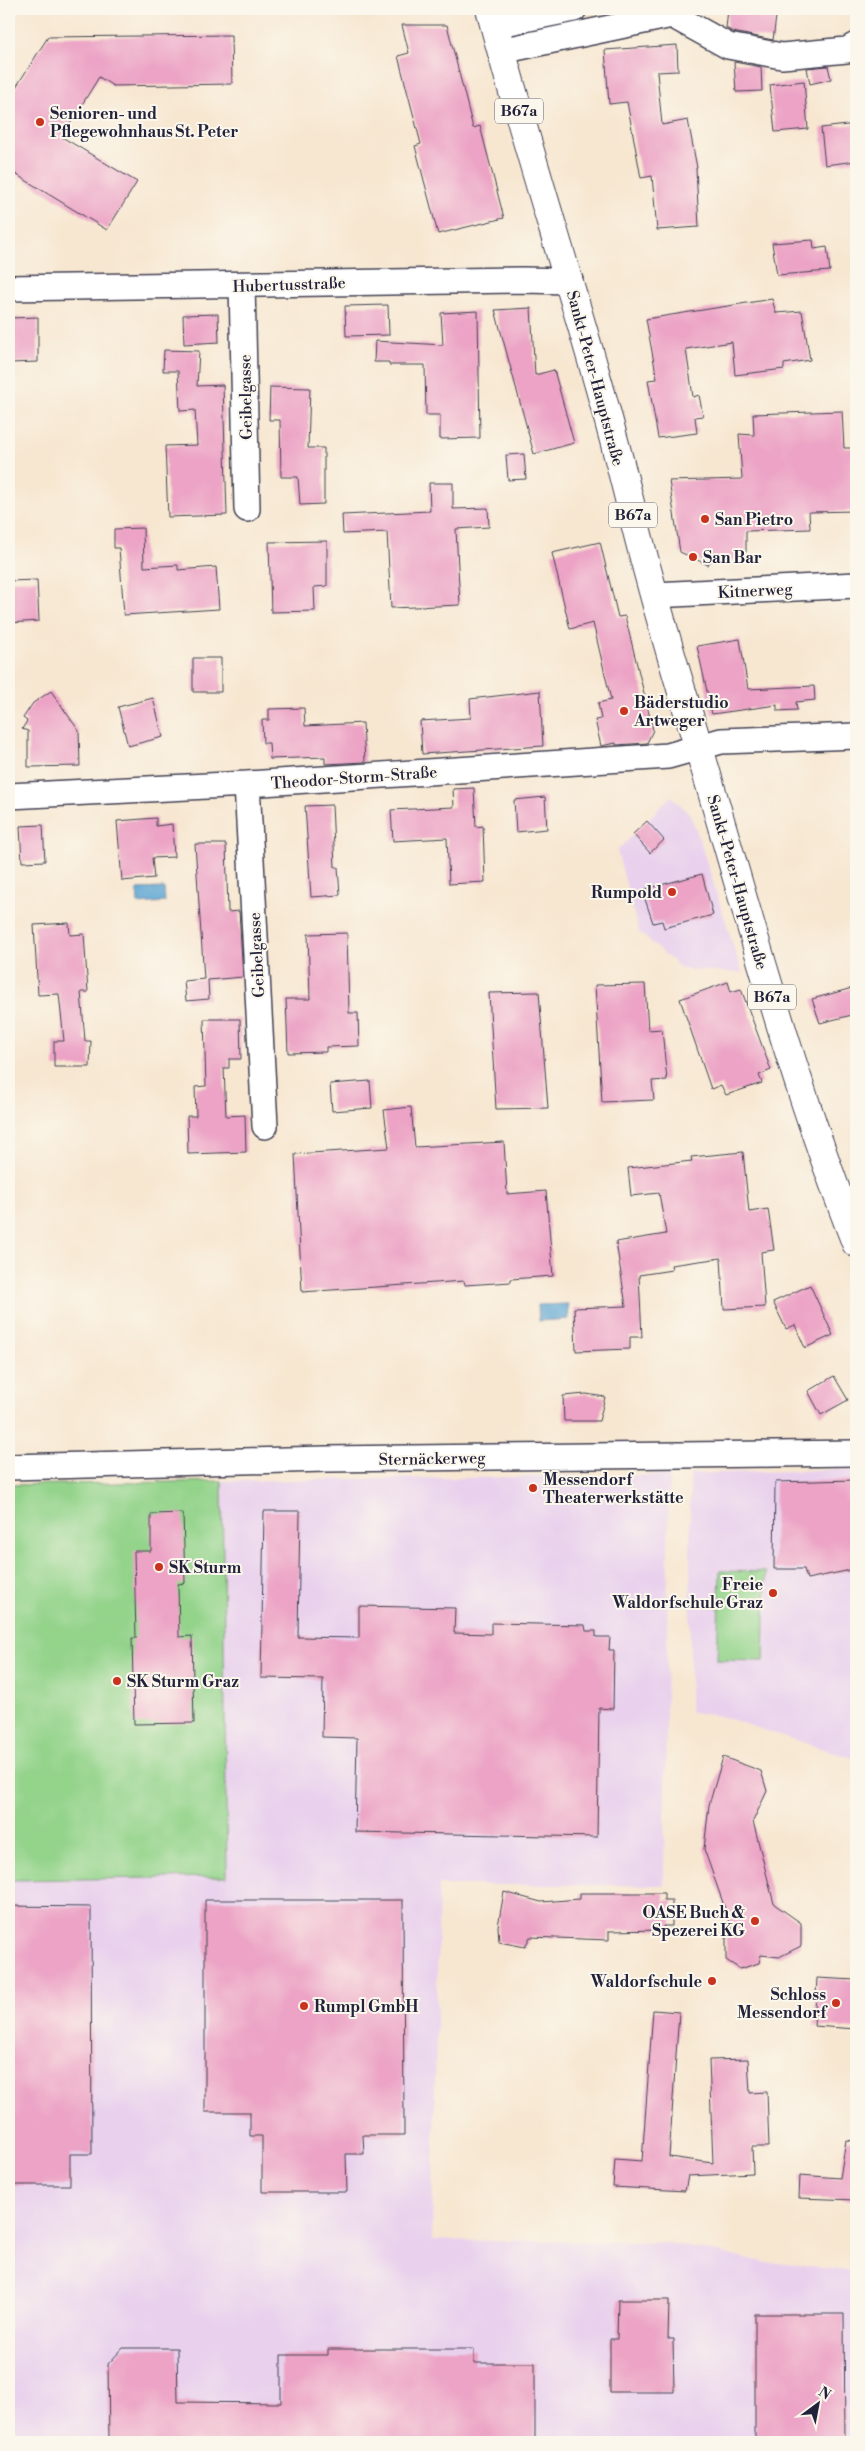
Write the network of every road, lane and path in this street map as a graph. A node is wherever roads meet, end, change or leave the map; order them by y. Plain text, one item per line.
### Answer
1 (574, 9) edge
2 (492, 17) edge
3 (856, 45) edge
4 (501, 51) junction
5 (570, 281) junction
6 (242, 285) junction
7 (9, 288) edge
8 (247, 509) dead end
9 (856, 585) edge
10 (654, 596) junction
11 (856, 736) edge
12 (697, 748) junction
13 (247, 784) junction
14 (9, 796) edge
15 (266, 1126) dead end
16 (856, 1243) edge
17 (856, 1453) edge
18 (9, 1467) edge

1 - 2 street
2 - 4 main road, Sankt-Peter-Hauptstraße / B67a
3 - 4 street
4 - 5 main road, Sankt-Peter-Hauptstraße / B67a
5 - 6 street, Hubertusstraße
5 - 10 main road, Sankt-Peter-Hauptstraße / B67a
6 - 7 street, Hubertusstraße
6 - 8 street, Geibelgasse
9 - 10 street, Kitnerweg
10 - 12 main road, Sankt-Peter-Hauptstraße / B67a
11 - 12 street
12 - 13 street, Theodor-Storm-Straße
12 - 16 main road, Sankt-Peter-Hauptstraße / B67a
13 - 14 street, Theodor-Storm-Straße
13 - 15 street, Geibelgasse
17 - 18 street, Sternäckerweg

